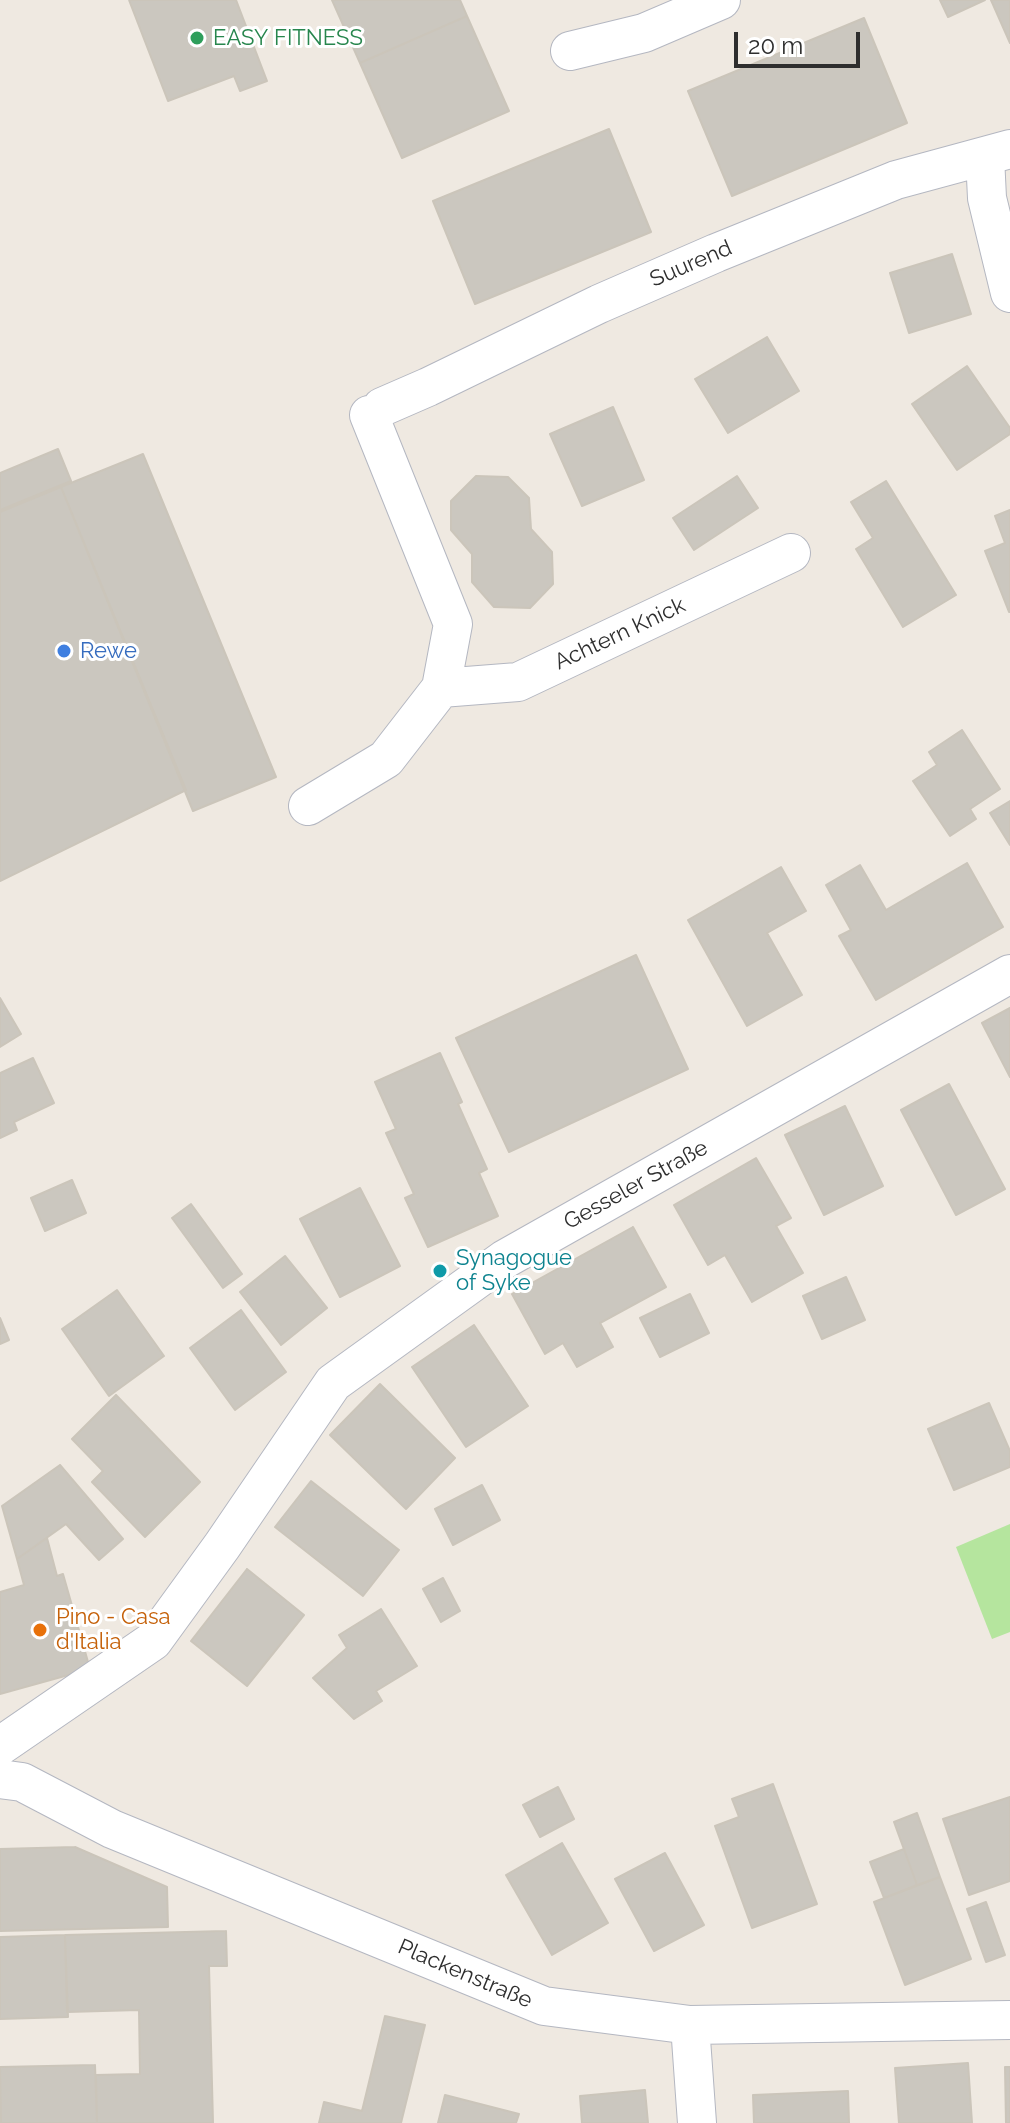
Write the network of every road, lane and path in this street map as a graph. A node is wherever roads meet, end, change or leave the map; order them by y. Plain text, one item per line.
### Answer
1 (721, 0) edge
2 (570, 51) dead end
3 (997, 153) edge
4 (1010, 293) edge
5 (791, 553) dead end
6 (441, 688) junction
7 (308, 806) dead end
8 (1010, 974) edge
9 (0, 1746) edge
10 (0, 1779) edge
11 (1010, 2020) edge
12 (690, 2025) junction
13 (697, 2123) edge

1 - 2 street
3 - 4 street
3 - 6 street, Suurend
5 - 6 street, Achtern Knick
6 - 7 street
8 - 9 street, Gesseler Straße
10 - 12 street, Plackenstraße
11 - 12 street, Plackenstraße
12 - 13 street

